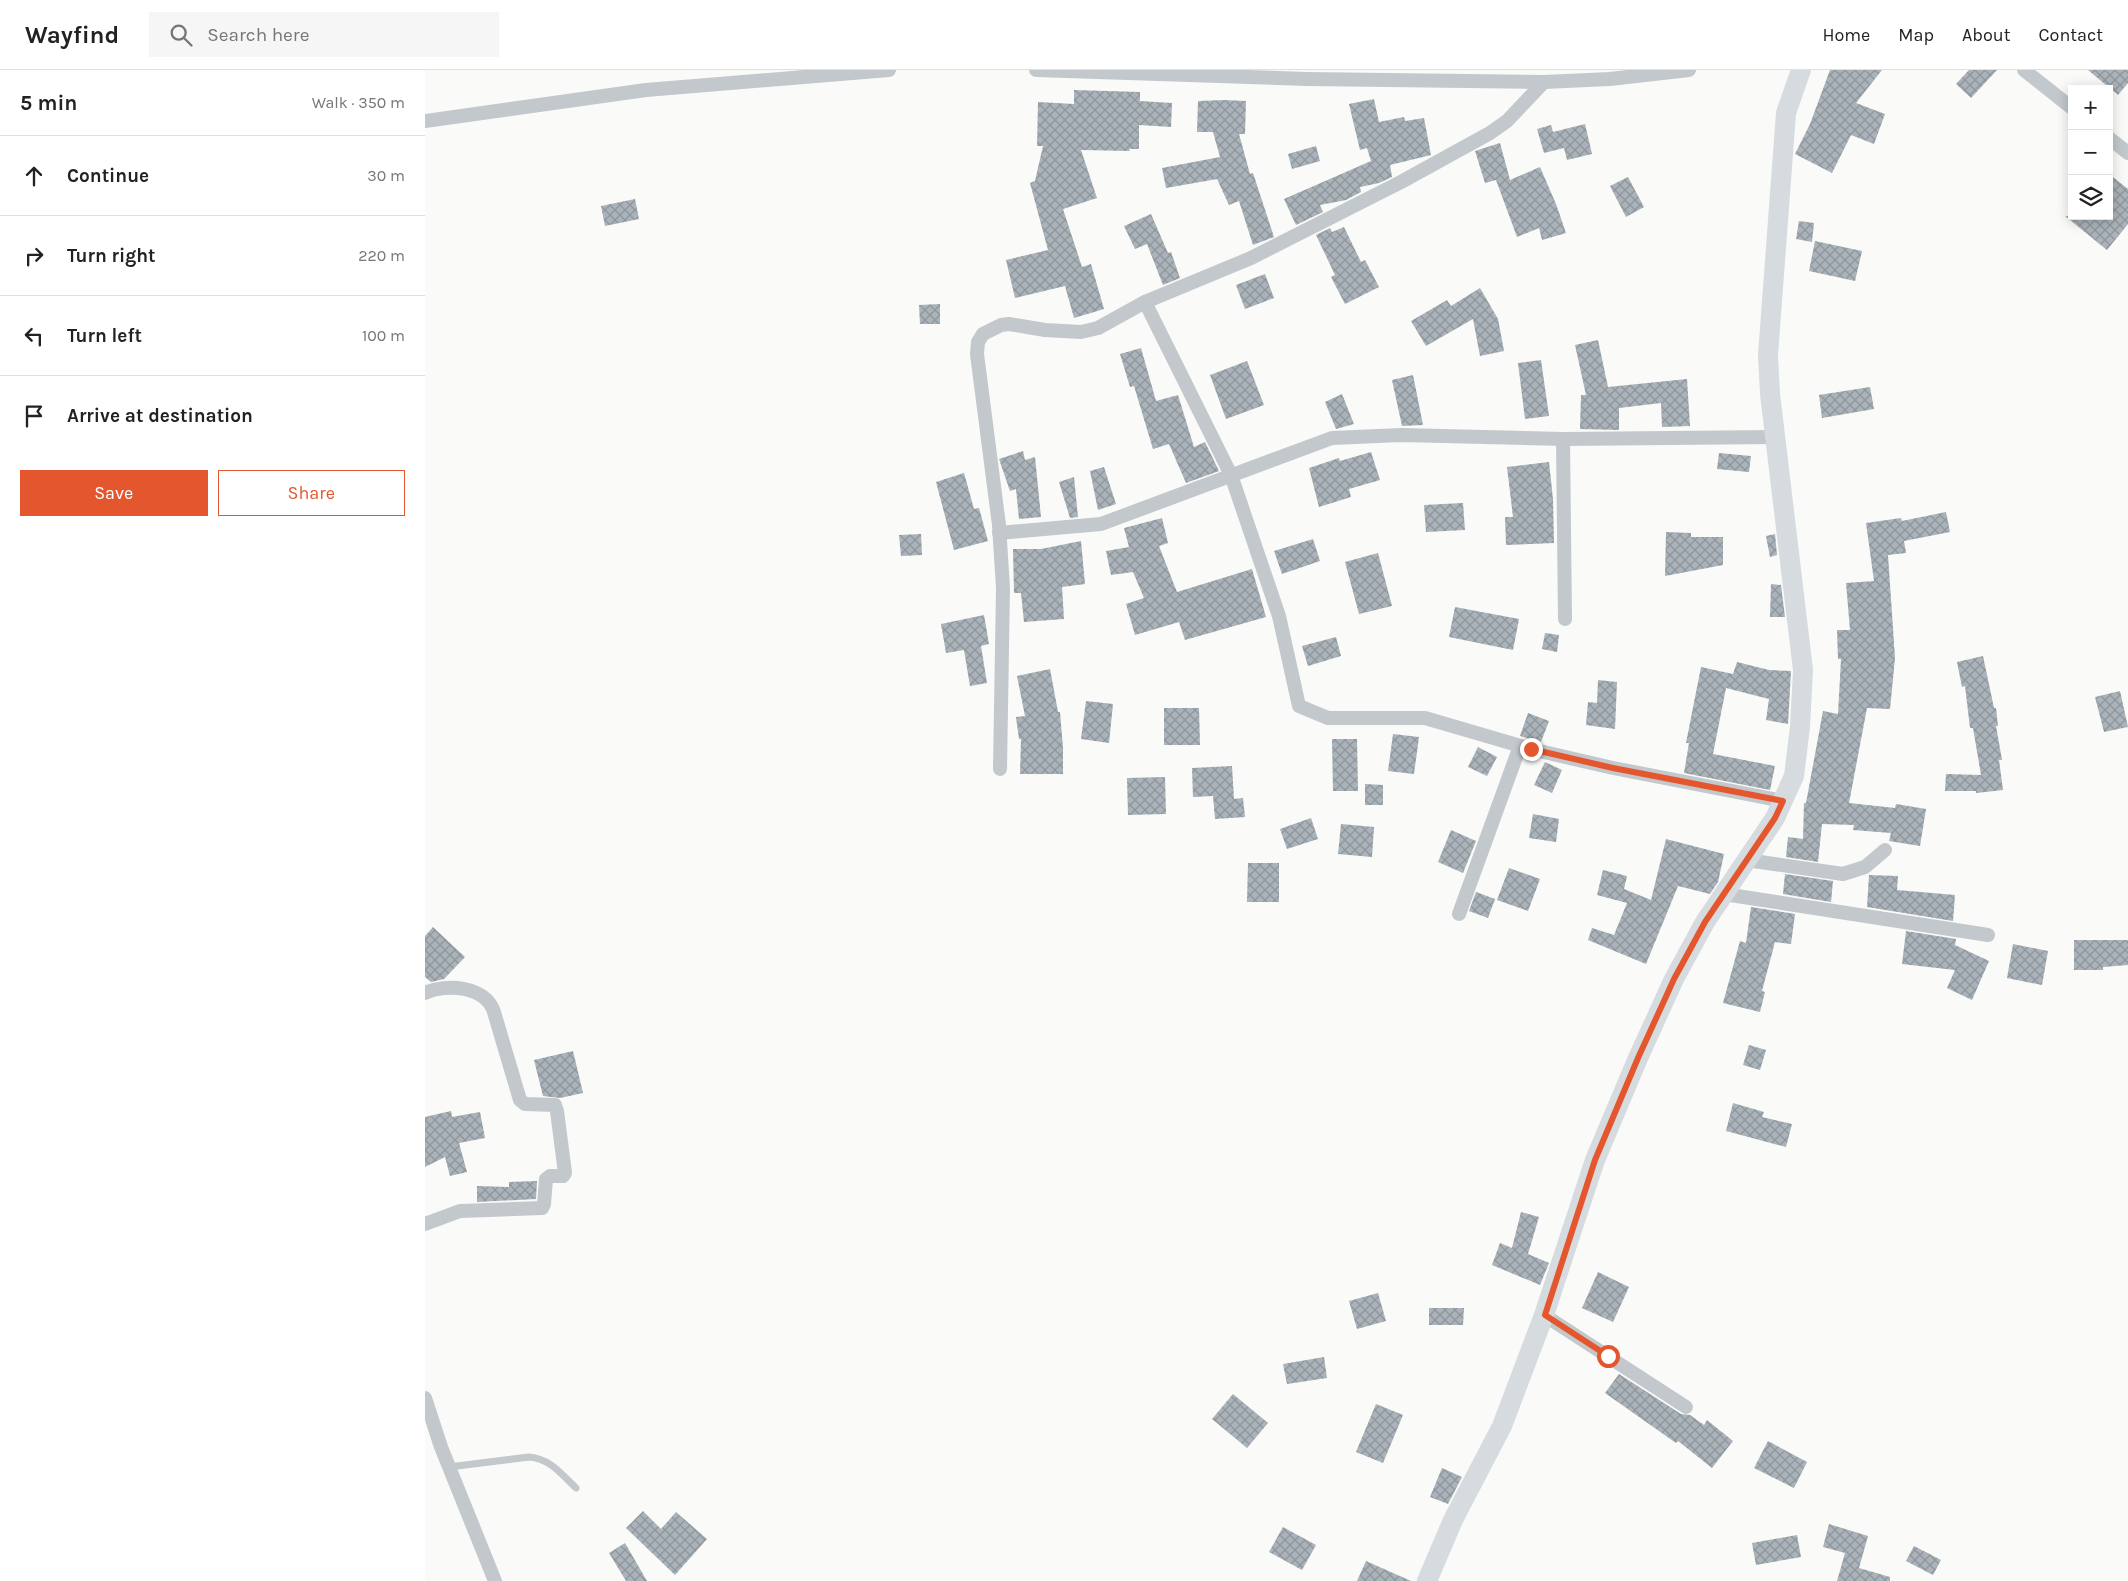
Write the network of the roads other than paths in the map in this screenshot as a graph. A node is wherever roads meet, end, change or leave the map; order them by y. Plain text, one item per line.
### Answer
1 (888, 70) edge
2 (1036, 70) edge
3 (1689, 70) edge
4 (1801, 70) edge
5 (2024, 70) edge
6 (1544, 82) junction
7 (2068, 105) edge
8 (425, 121) edge
9 (2113, 141) edge
10 (2128, 153) edge
11 (1145, 302) junction
12 (1775, 437) junction
13 (1563, 439) junction
14 (1231, 475) junction
15 (999, 532) junction
16 (1565, 619) dead end
17 (1520, 746) junction
18 (1000, 769) dead end
19 (1783, 801) junction
20 (1885, 850) dead end
21 (1747, 860) junction
22 (1724, 894) junction
23 (1459, 914) dead end
24 (1988, 935) dead end
25 (425, 993) edge
26 (425, 1224) edge
27 (1545, 1315) junction
28 (425, 1398) edge
29 (1687, 1407) dead end
30 (449, 1467) junction
31 (576, 1488) dead end
32 (495, 1581) edge
33 (1427, 1581) edge

1 - 8 street
2 - 6 street
3 - 6 street
4 - 12 street
5 - 7 street
6 - 11 street
9 - 10 street
11 - 14 street
11 - 15 street
12 - 13 street
12 - 19 street
13 - 14 street
13 - 16 street
14 - 15 street
14 - 17 street
15 - 18 street
17 - 19 street
17 - 23 street
19 - 21 street
20 - 21 street
21 - 22 street
22 - 24 street
22 - 27 street
25 - 26 street
27 - 29 street
27 - 33 street
28 - 30 street
30 - 31 lane
30 - 32 street

